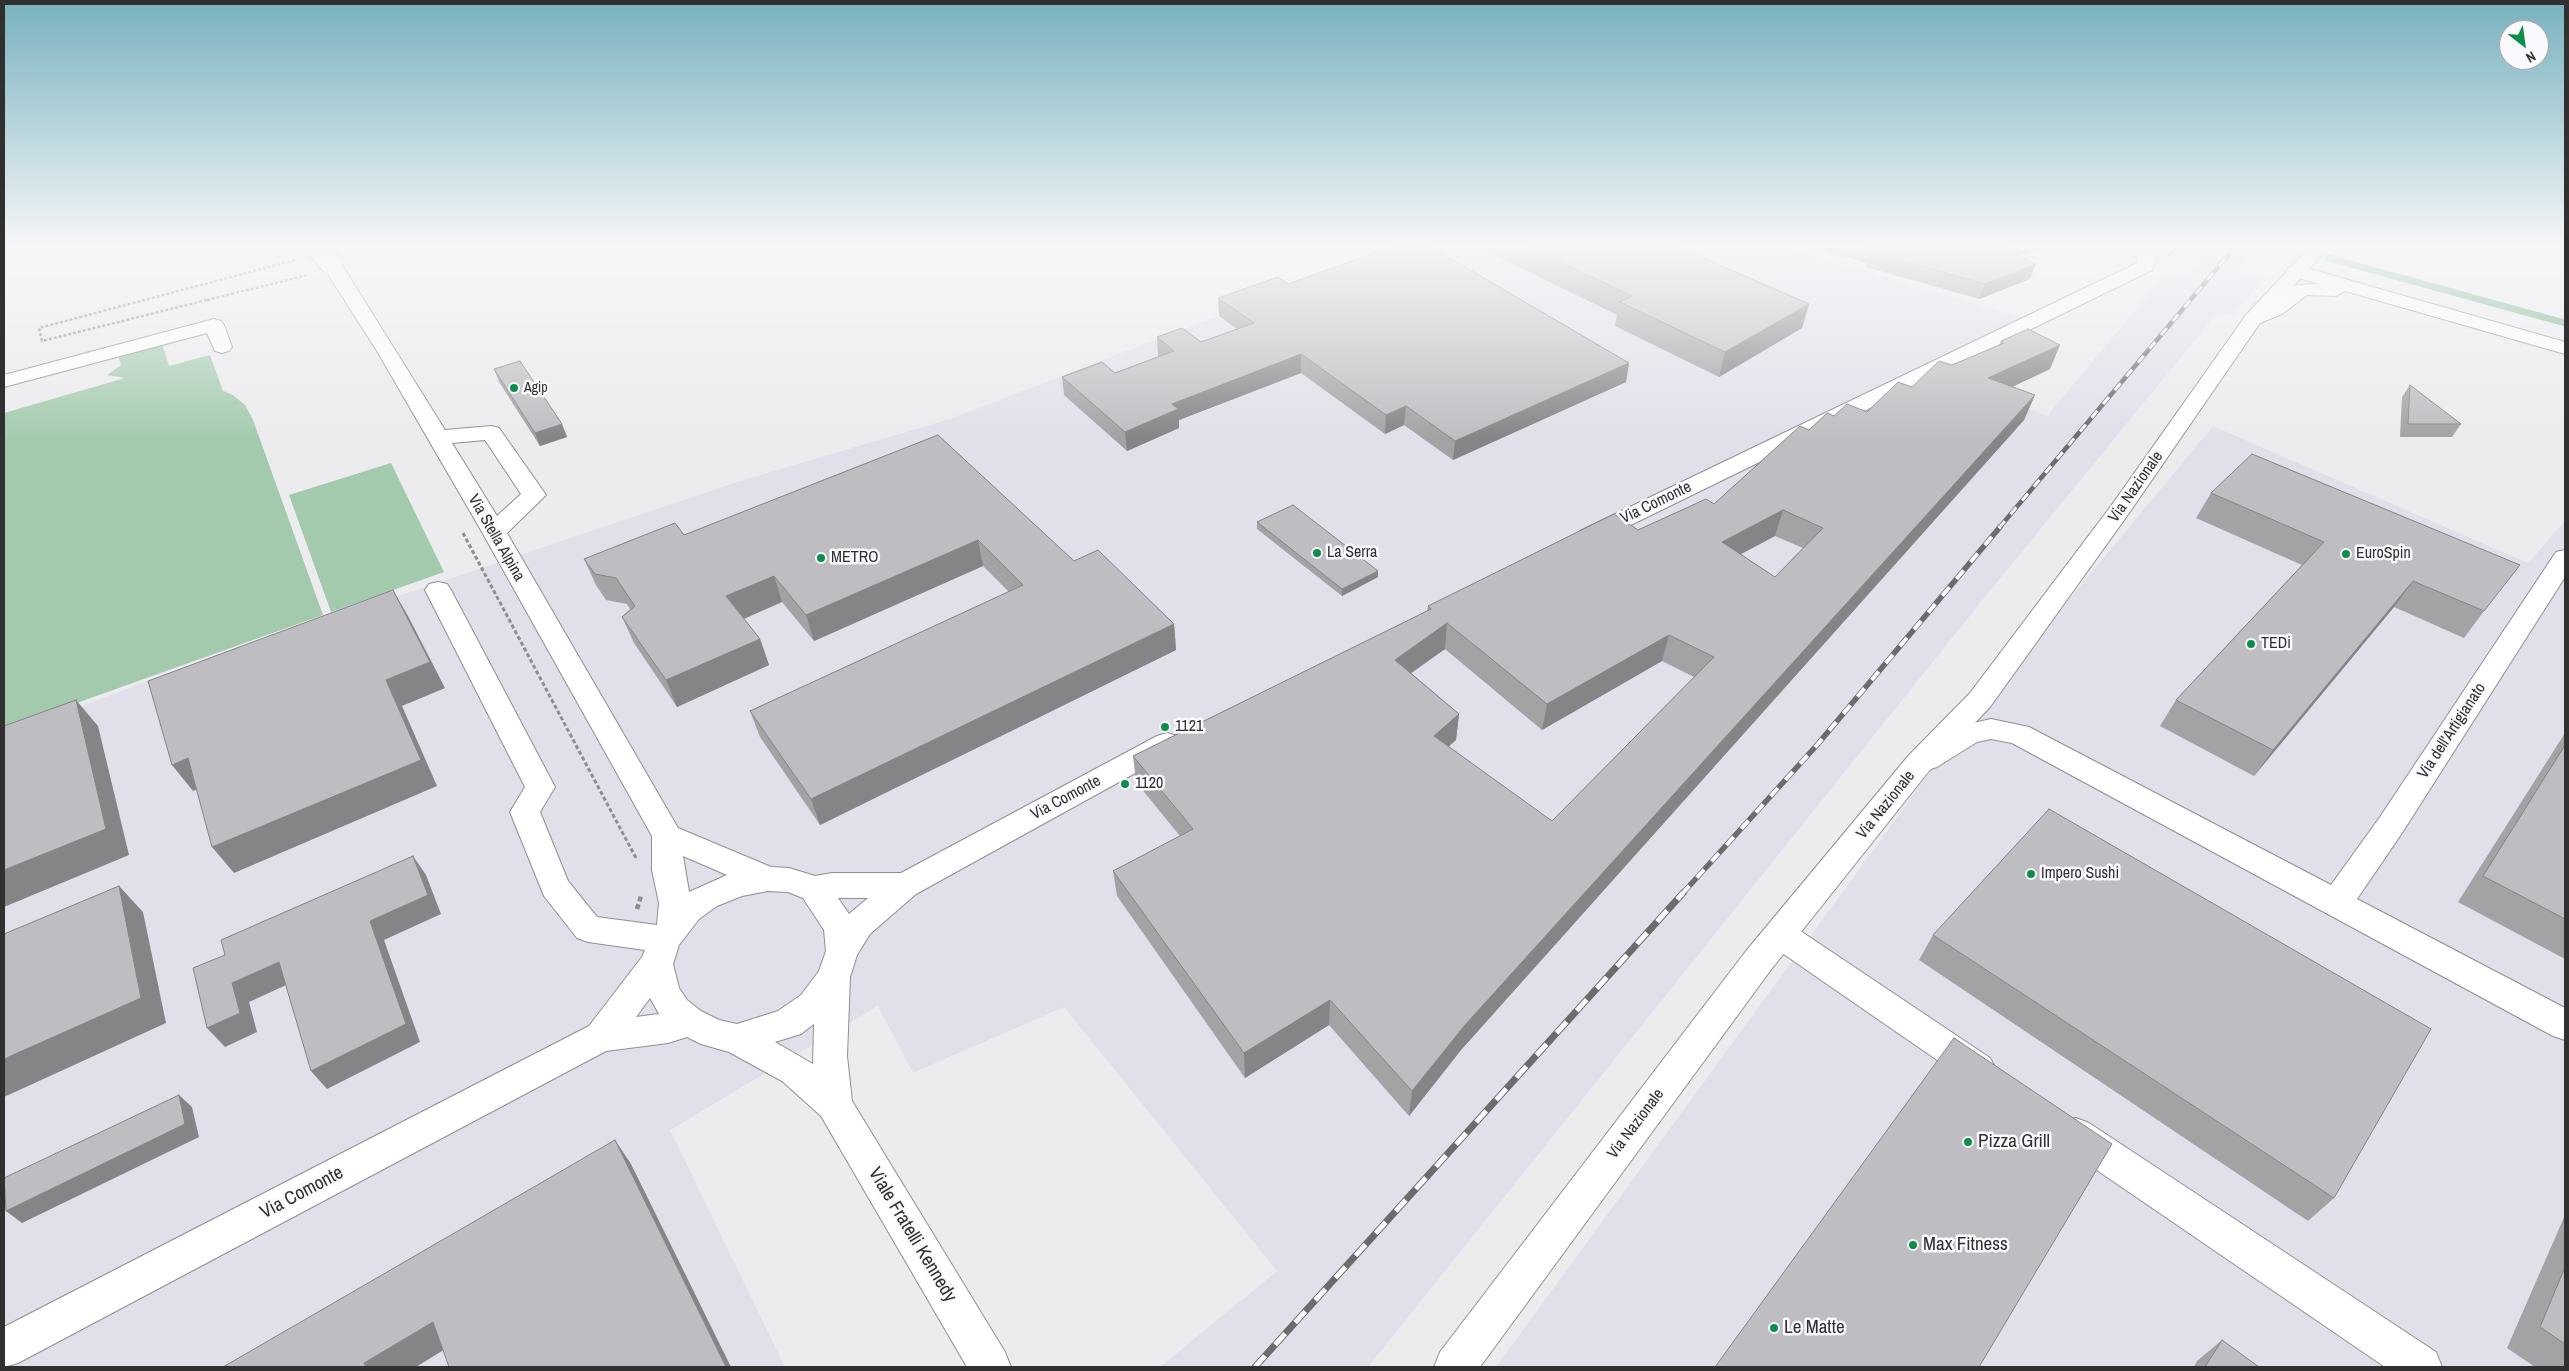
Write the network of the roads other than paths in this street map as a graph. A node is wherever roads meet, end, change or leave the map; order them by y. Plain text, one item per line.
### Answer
1 (361, 311) edge
2 (2035, 311) edge
3 (2260, 311) edge
4 (2273, 311) edge
5 (2431, 311) edge
6 (2253, 319) junction
7 (222, 347) dead end
8 (2565, 348) edge
9 (4, 381) edge
10 (438, 437) junction
11 (494, 532) junction
12 (1566, 547) edge
13 (2562, 567) edge
14 (438, 590) dead end
15 (1980, 700) junction
16 (1184, 734) edge
17 (2019, 734) junction
18 (1919, 763) junction
19 (667, 836) junction
20 (768, 879) junction
21 (905, 884) junction
22 (814, 889) junction
23 (2337, 902) junction
24 (1780, 935) junction
25 (665, 944) junction
26 (838, 964) junction
27 (689, 1022) junction
28 (2565, 1025) edge
29 (601, 1037) junction
30 (738, 1039) junction
31 (2002, 1085) edge
32 (834, 1104) junction
33 (2051, 1118) edge
34 (4, 1349) edge
35 (990, 1367) edge
36 (1455, 1367) edge
37 (2421, 1367) edge

1 - 10 street, Via Stella Alpina, bridge
2 - 12 street, Via Comonte
3 - 6 street, Via Nazionale
4 - 6 street
5 - 8 street
6 - 15 street, Via Nazionale
7 - 9 street
10 - 11 street, Via Stella Alpina
10 - 11 street
11 - 19 street, Via Stella Alpina
13 - 23 street, Via dell'Artigianato
14 - 25 street
15 - 17 street
15 - 18 street, Via Nazionale
16 - 21 street, Via Comonte
17 - 18 street
17 - 23 street
18 - 24 street, Via Nazionale
19 - 20 street
19 - 25 street, Via Stella Alpina
20 - 22 street
20 - 25 street
21 - 22 street, Via Comonte
21 - 26 street, Via Comonte
22 - 26 street
23 - 28 street
24 - 31 street
24 - 36 street, Via Nazionale
25 - 27 street
25 - 29 street
26 - 30 street
26 - 32 street, Viale Fratelli Kennedy
27 - 29 street
27 - 30 street
29 - 34 street, Via Comonte
30 - 32 street, Viale Fratelli Kennedy
32 - 35 street, Viale Fratelli Kennedy
33 - 37 street

